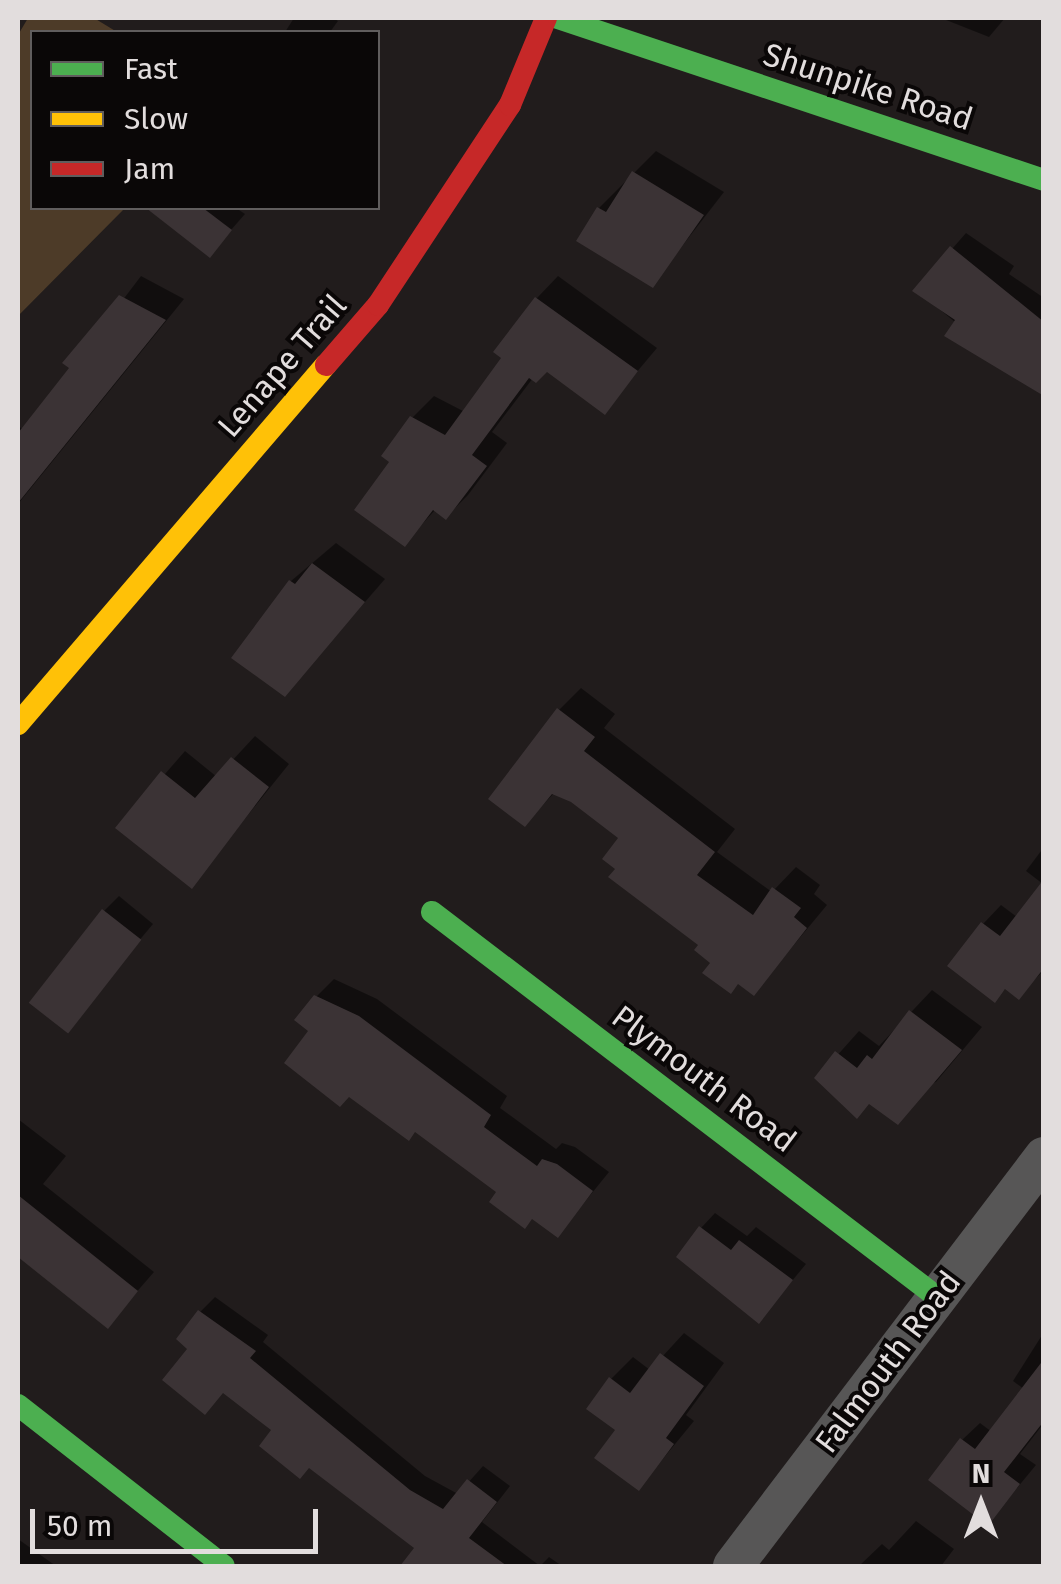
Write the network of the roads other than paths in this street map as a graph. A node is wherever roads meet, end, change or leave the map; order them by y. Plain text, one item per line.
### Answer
1 (546, 18) edge
2 (558, 18) edge
3 (1044, 180) edge
4 (18, 724) edge
5 (432, 912) dead end
6 (1044, 1157) edge
7 (938, 1297) junction
8 (18, 1405) edge
9 (224, 1566) edge
10 (733, 1566) edge

1 - 4 street, Lenape Trail
2 - 3 street, Shunpike Road
5 - 7 street, Plymouth Road
6 - 7 street, Falmouth Road
7 - 10 street, Falmouth Road
8 - 9 street

